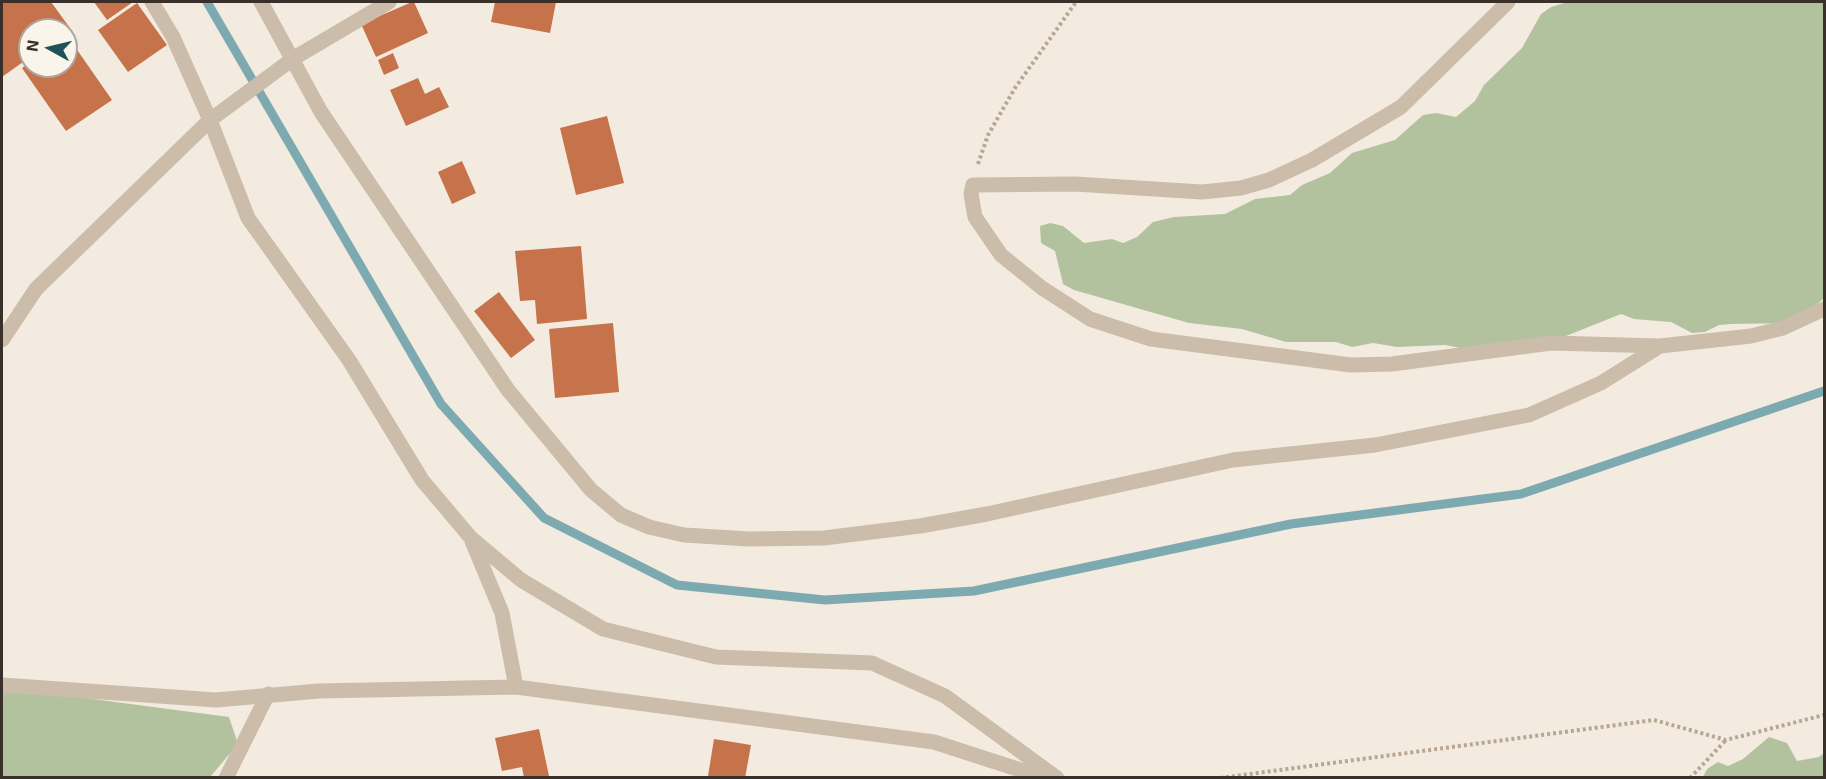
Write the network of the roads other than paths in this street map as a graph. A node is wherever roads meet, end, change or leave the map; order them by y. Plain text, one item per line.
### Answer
1 (152, 2) edge
2 (261, 2) edge
3 (389, 2) edge
4 (1508, 2) edge
5 (294, 58) junction
6 (210, 120) junction
7 (1824, 309) edge
8 (2, 340) edge
9 (1660, 346) junction
10 (471, 538) junction
11 (2, 686) edge
12 (516, 687) junction
13 (268, 694) junction
14 (226, 777) edge
15 (1045, 777) edge
16 (1057, 777) edge

1 - 6 street
2 - 5 street
3 - 5 street
4 - 9 street
5 - 6 street
5 - 9 street
6 - 8 street
6 - 10 street
7 - 9 street
10 - 12 street
10 - 16 street
11 - 13 street
12 - 13 street
12 - 15 street
13 - 14 street

